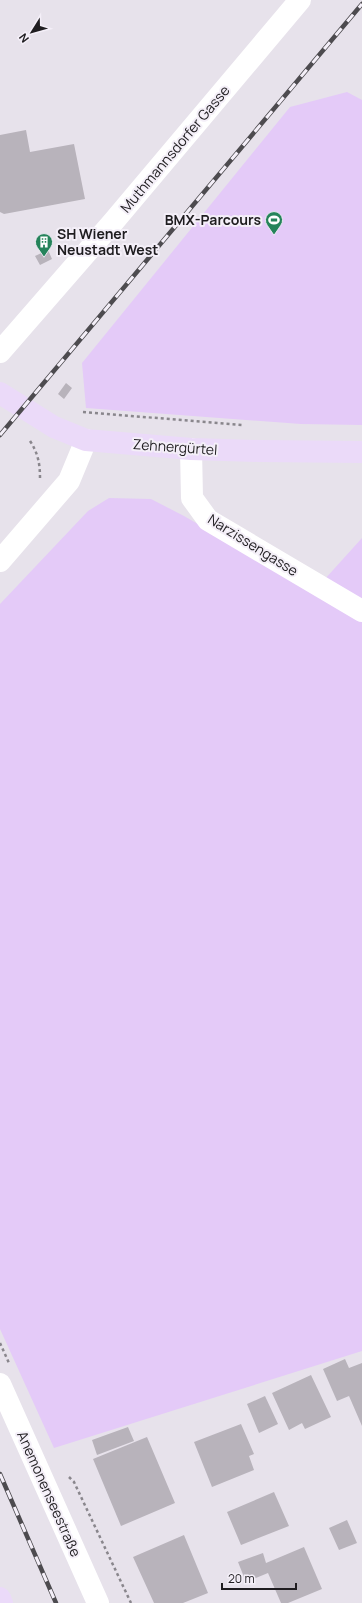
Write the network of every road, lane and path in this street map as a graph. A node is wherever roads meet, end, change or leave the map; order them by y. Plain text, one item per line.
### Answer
1 (300, 0) edge
2 (0, 352) edge
3 (0, 394) edge
4 (81, 412) dead end
5 (245, 425) dead end
6 (26, 436) dead end
7 (86, 440) junction
8 (191, 449) junction
9 (362, 452) edge
10 (40, 481) dead end
11 (0, 561) edge
12 (362, 611) edge
13 (0, 1384) edge
14 (74, 1482) dead end
15 (0, 1598) edge
16 (2, 1603) edge
17 (98, 1603) edge
18 (131, 1603) edge

1 - 2 street, Muthmannsdorfer Gasse
3 - 7 main road, Zehnergürtel
4 - 5 path
6 - 10 path
7 - 8 main road, Zehnergürtel
7 - 11 street
8 - 9 main road, Zehnergürtel
8 - 12 street, Narzissengasse
13 - 17 street, Anemonenseestraße
14 - 18 path
15 - 16 main road

